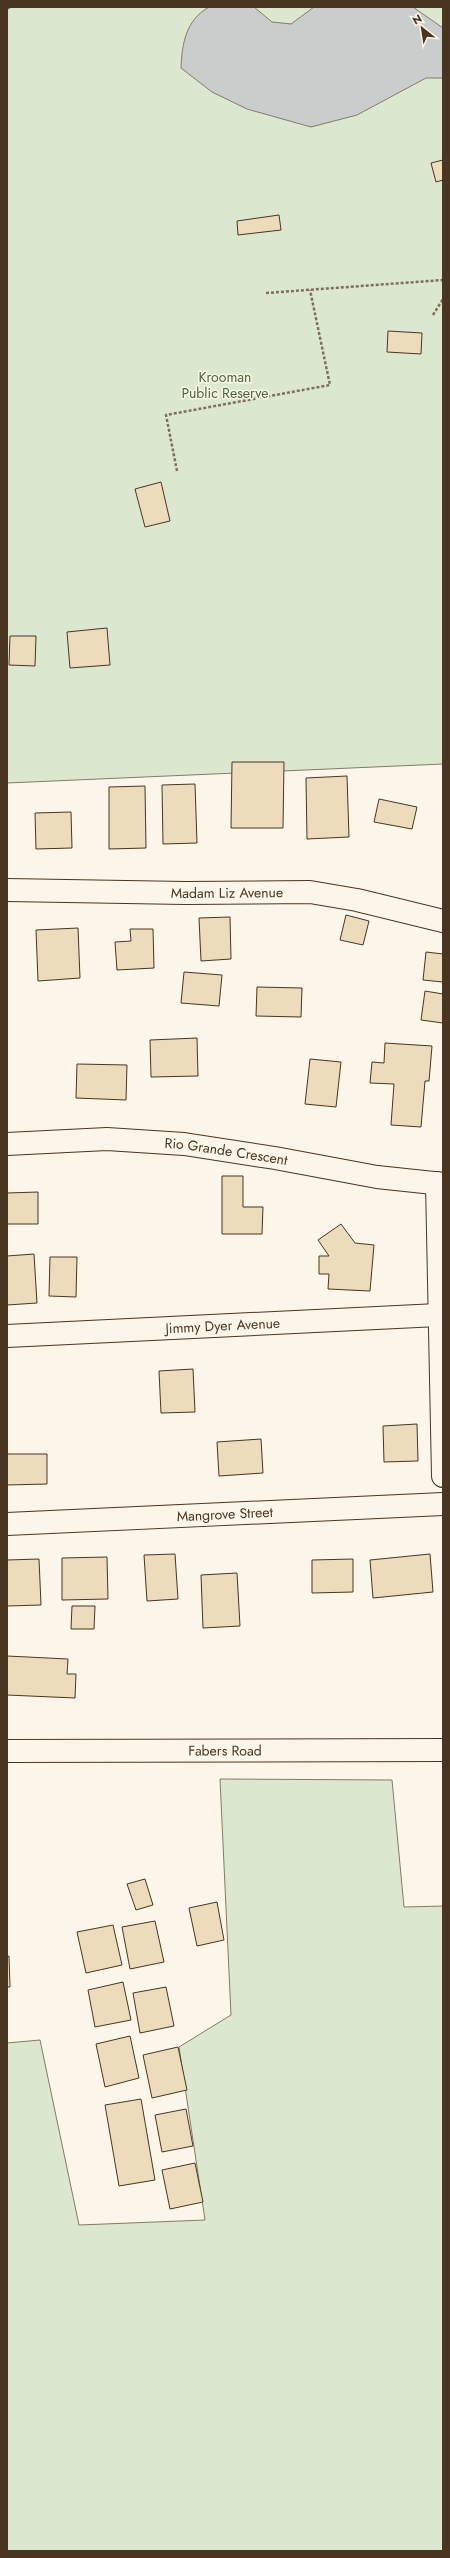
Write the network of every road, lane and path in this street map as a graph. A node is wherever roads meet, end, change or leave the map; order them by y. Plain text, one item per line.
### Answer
1 (10, 7) edge
2 (7, 9) edge
3 (443, 280) edge
4 (310, 290) junction
5 (266, 293) dead end
6 (443, 299) edge
7 (433, 315) dead end
8 (177, 471) dead end
9 (7, 890) edge
10 (443, 920) edge
11 (7, 1144) edge
12 (440, 1184) edge
13 (438, 1315) junction
14 (7, 1336) edge
15 (443, 1476) edge
16 (443, 1504) edge
17 (7, 1524) edge
18 (443, 1750) edge
19 (7, 1751) edge

1 - 2 path
3 - 4 path
4 - 5 path
4 - 8 path
6 - 7 path
9 - 10 street, Madam Liz Avenue
11 - 12 street, Rio Grande Crescent
12 - 13 street
13 - 14 street, Jimmy Dyer Avenue
13 - 15 street
16 - 17 street, Mangrove Street
18 - 19 street, Fabers Road

